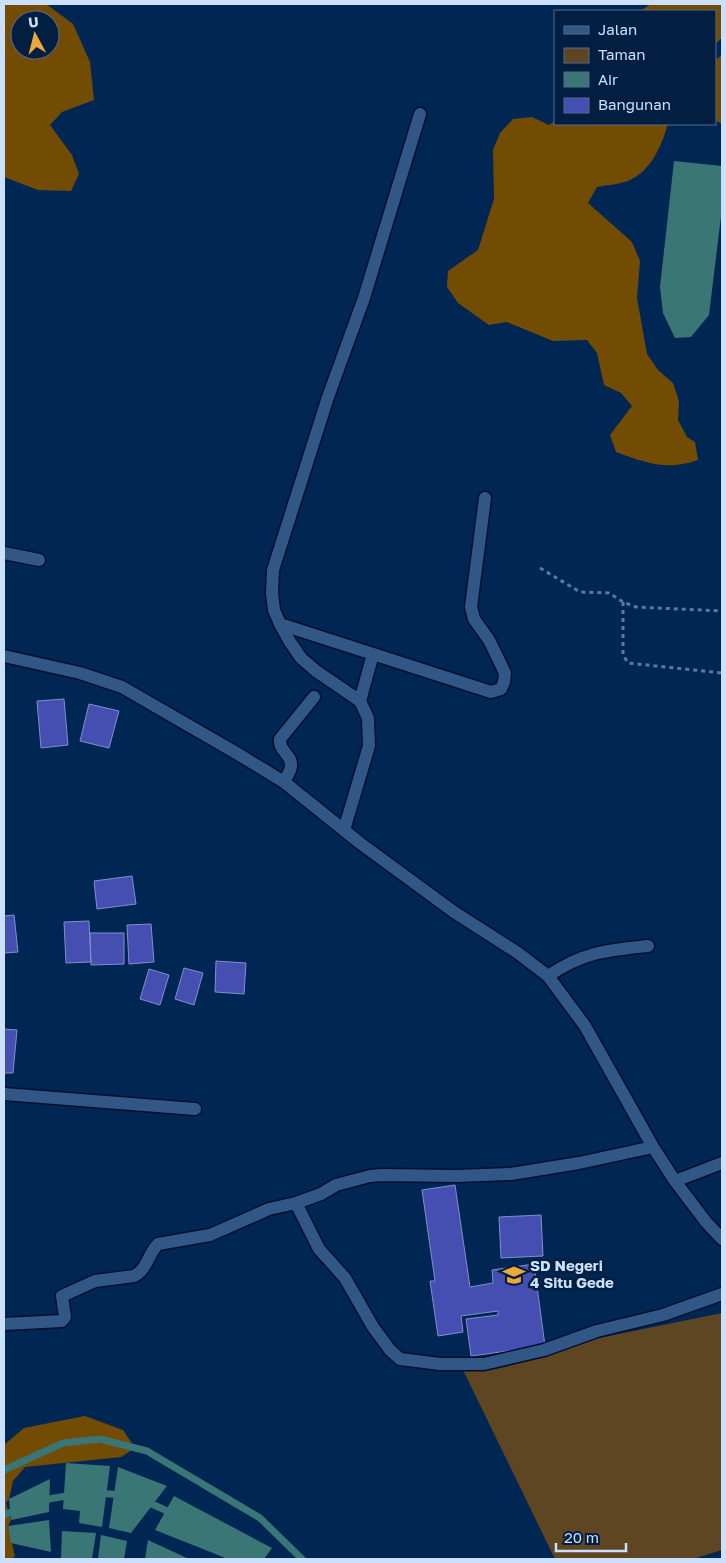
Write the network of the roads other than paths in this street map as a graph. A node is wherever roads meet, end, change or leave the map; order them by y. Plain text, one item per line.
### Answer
1 (420, 114) dead end
2 (485, 498) dead end
3 (4, 553) edge
4 (38, 560) dead end
5 (280, 624) junction
6 (373, 654) junction
7 (4, 656) edge
8 (314, 697) dead end
9 (360, 701) junction
10 (284, 782) junction
11 (344, 830) junction
12 (648, 946) dead end
13 (548, 976) junction
14 (4, 1094) edge
15 (195, 1109) dead end
16 (654, 1147) junction
17 (722, 1163) edge
18 (675, 1181) junction
19 (296, 1203) junction
20 (722, 1239) edge
21 (722, 1294) edge
22 (4, 1324) edge

1 - 5 street
2 - 6 street
3 - 4 street
5 - 6 street
5 - 9 street
6 - 9 street
7 - 10 street
8 - 10 street
9 - 11 street
10 - 11 street
11 - 13 street
12 - 13 street
13 - 16 street
14 - 15 street
16 - 18 street
16 - 19 street
17 - 18 street
18 - 20 street
19 - 21 street
19 - 22 street

